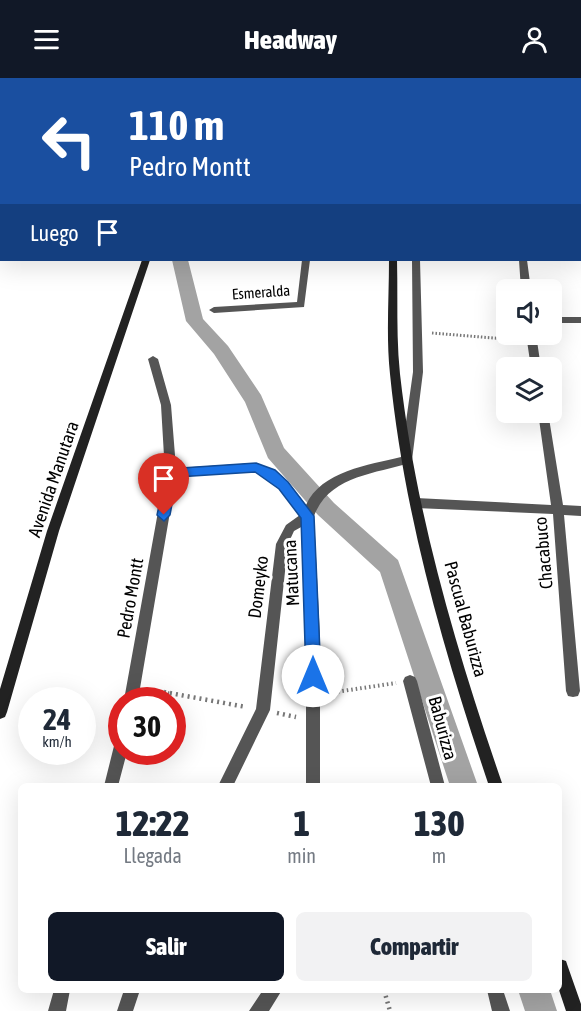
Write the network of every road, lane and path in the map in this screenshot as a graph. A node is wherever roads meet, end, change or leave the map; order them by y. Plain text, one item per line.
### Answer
1 (146, 261) edge
2 (306, 261) edge
3 (393, 261) edge
4 (416, 261) edge
5 (523, 261) edge
6 (525, 279) edge
7 (214, 310) dead end
8 (562, 320) edge
9 (581, 320) edge
10 (417, 332) junction
11 (496, 336) edge
12 (153, 359) dead end
13 (545, 423) edge
14 (406, 460) junction
15 (171, 472) junction
16 (416, 503) junction
17 (309, 510) junction
18 (558, 510) junction
19 (581, 511) edge
20 (410, 681) joint
21 (135, 687) edge
22 (573, 691) dead end
23 (313, 695) junction
24 (186, 696) edge
25 (263, 710) junction
26 (0, 712) edge
27 (313, 720) junction
28 (116, 765) edge
29 (112, 783) edge
30 (226, 783) edge
31 (314, 783) edge
32 (437, 783) edge
33 (495, 783) edge
34 (562, 973) edge
35 (61, 993) edge
36 (131, 993) edge
37 (272, 993) edge
38 (385, 993) edge
39 (496, 993) edge
40 (125, 1010) edge
41 (57, 1011) edge
42 (258, 1011) edge
43 (390, 1011) edge
44 (501, 1011) edge
45 (575, 1011) edge

1 - 26 street, Avenida Manutara
2 - 7 street, Esmeralda
3 - 14 street, Pascual Baburizza
4 - 10 street, Pascual Baburizza
5 - 6 street
8 - 9 street
10 - 11 path
10 - 14 street, Pascual Baburizza
12 - 15 street, Pedro Montt
13 - 18 street, Chacabuco
14 - 16 street, Pascual Baburizza
14 - 17 street, Domeyko
15 - 17 street, Matucana
15 - 21 street, Pedro Montt
16 - 18 street
16 - 33 street, Pascual Baburizza
17 - 23 street, Matucana
17 - 25 street, Domeyko
18 - 19 street
18 - 22 street, Chacabuco
20 - 23 path
20 - 32 street, Baburizza
23 - 27 street, Matucana
24 - 25 path
25 - 27 path
25 - 30 street, Domeyko
27 - 31 street, Matucana
28 - 29 street
34 - 45 street
35 - 41 street
36 - 40 street
37 - 42 street
38 - 43 path
39 - 44 street

